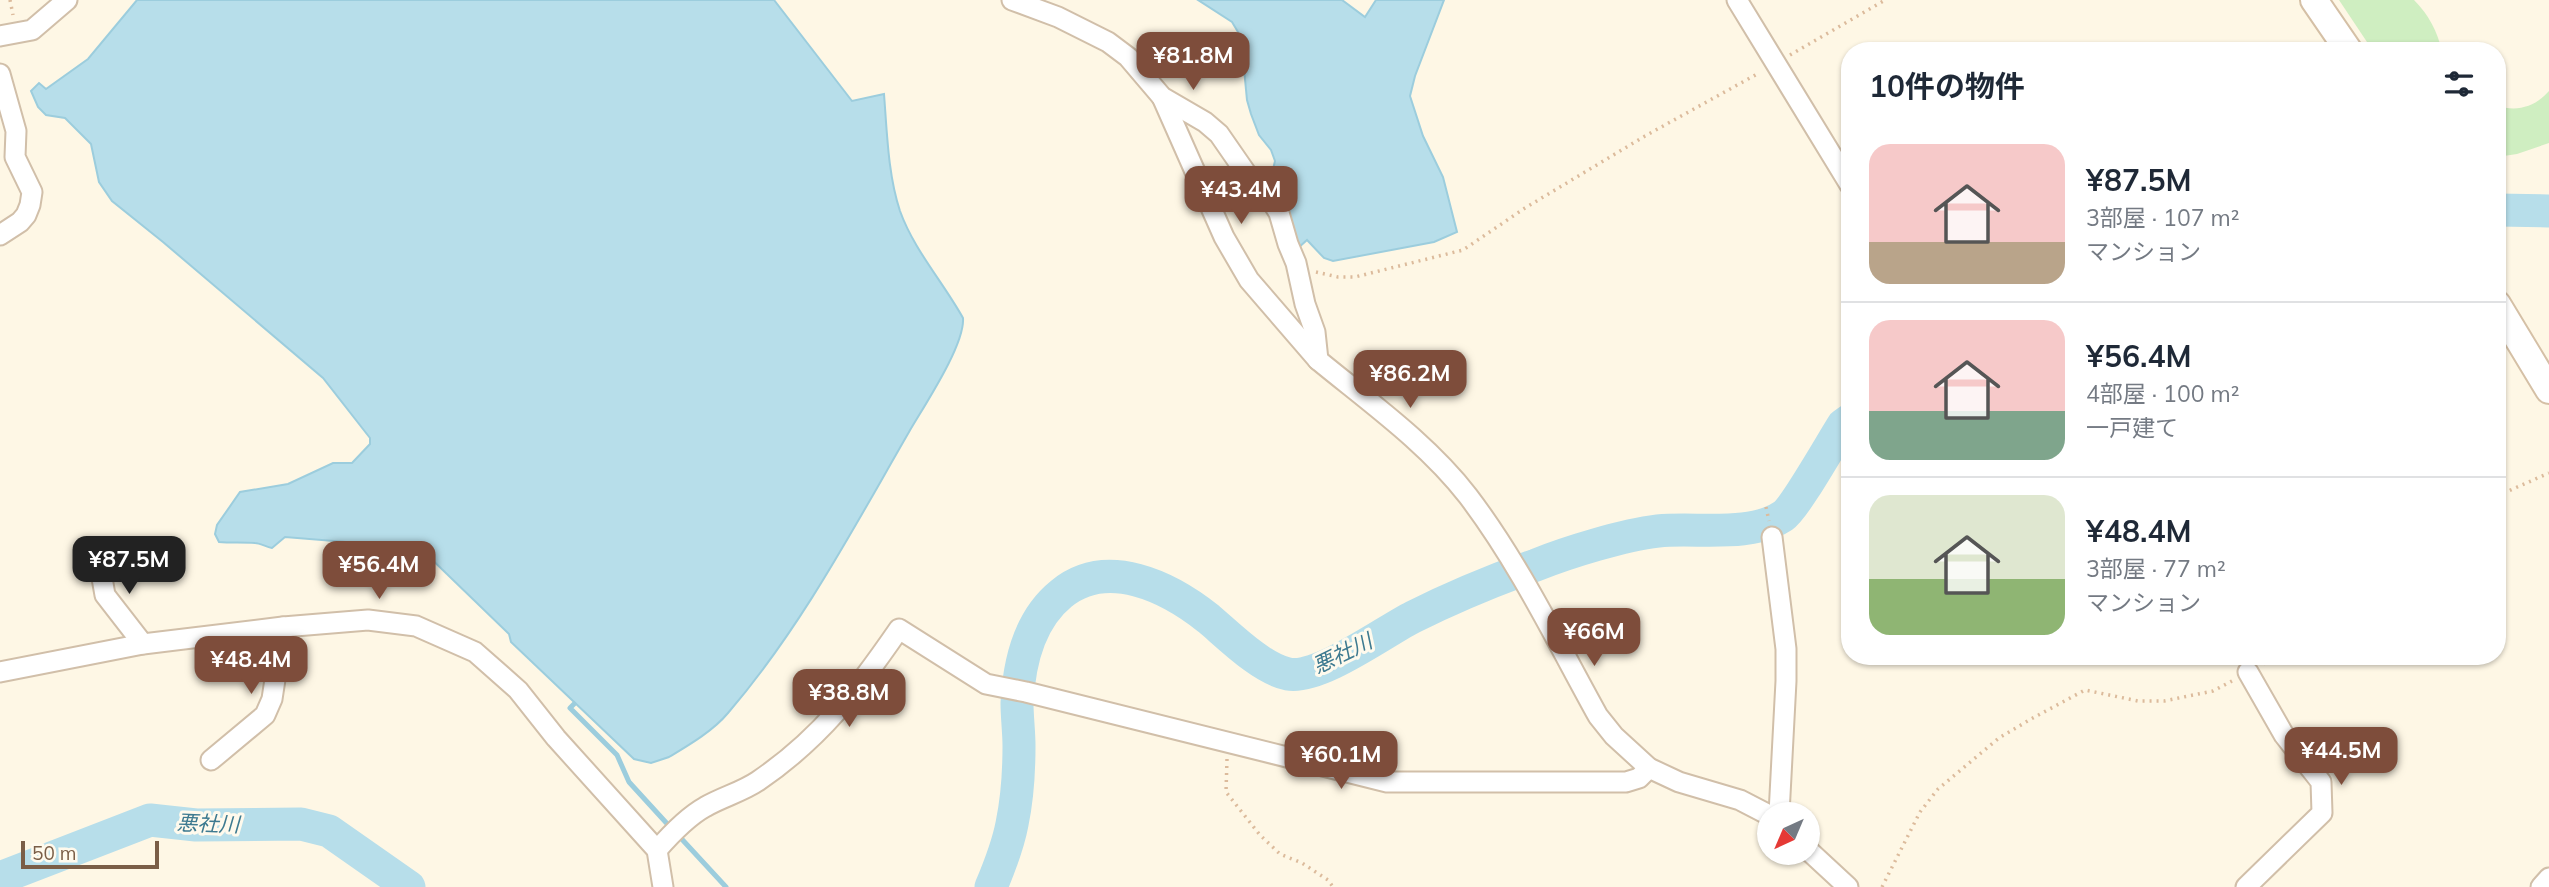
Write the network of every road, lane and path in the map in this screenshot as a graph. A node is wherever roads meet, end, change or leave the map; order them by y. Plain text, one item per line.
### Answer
1 (67, 0) edge
2 (1012, 0) edge
3 (1737, 0) edge
4 (1885, 0) edge
5 (2314, 0) edge
6 (0, 36) edge
7 (2343, 42) edge
8 (1778, 63) junction
9 (0, 75) edge
10 (1162, 97) junction
11 (1841, 170) edge
12 (0, 235) edge
13 (1296, 263) junction
14 (2506, 319) edge
15 (1318, 360) junction
16 (2549, 390) edge
17 (2549, 472) edge
18 (2506, 492) edge
19 (1766, 507) dead end
20 (1767, 513) dead end
21 (1772, 537) dead end
22 (94, 559) dead end
23 (284, 628) junction
24 (143, 644) junction
25 (2261, 665) edge
26 (0, 671) edge
27 (2248, 672) junction
28 (1227, 742) junction
29 (211, 760) dead end
30 (1649, 768) junction
31 (1780, 802) edge
32 (1757, 809) edge
33 (668, 838) junction
34 (1820, 861) edge
35 (2549, 878) edge
36 (663, 887) edge
37 (1333, 887) edge
38 (1848, 887) edge
39 (1882, 887) edge
40 (2246, 887) edge
41 (2541, 887) edge

1 - 6 street
2 - 10 street
3 - 8 street
4 - 8 path
5 - 7 main road
8 - 11 street
8 - 13 path
9 - 12 street
10 - 13 street
10 - 15 street
13 - 15 street
14 - 16 main road
15 - 30 street
17 - 18 path
19 - 20 path
21 - 31 street
22 - 24 street
23 - 24 street
23 - 29 street
23 - 33 street
24 - 26 street
25 - 27 path
27 - 39 path
27 - 40 street
28 - 30 street
28 - 33 street
28 - 37 path
30 - 32 street
33 - 36 street
34 - 38 street
35 - 41 street

